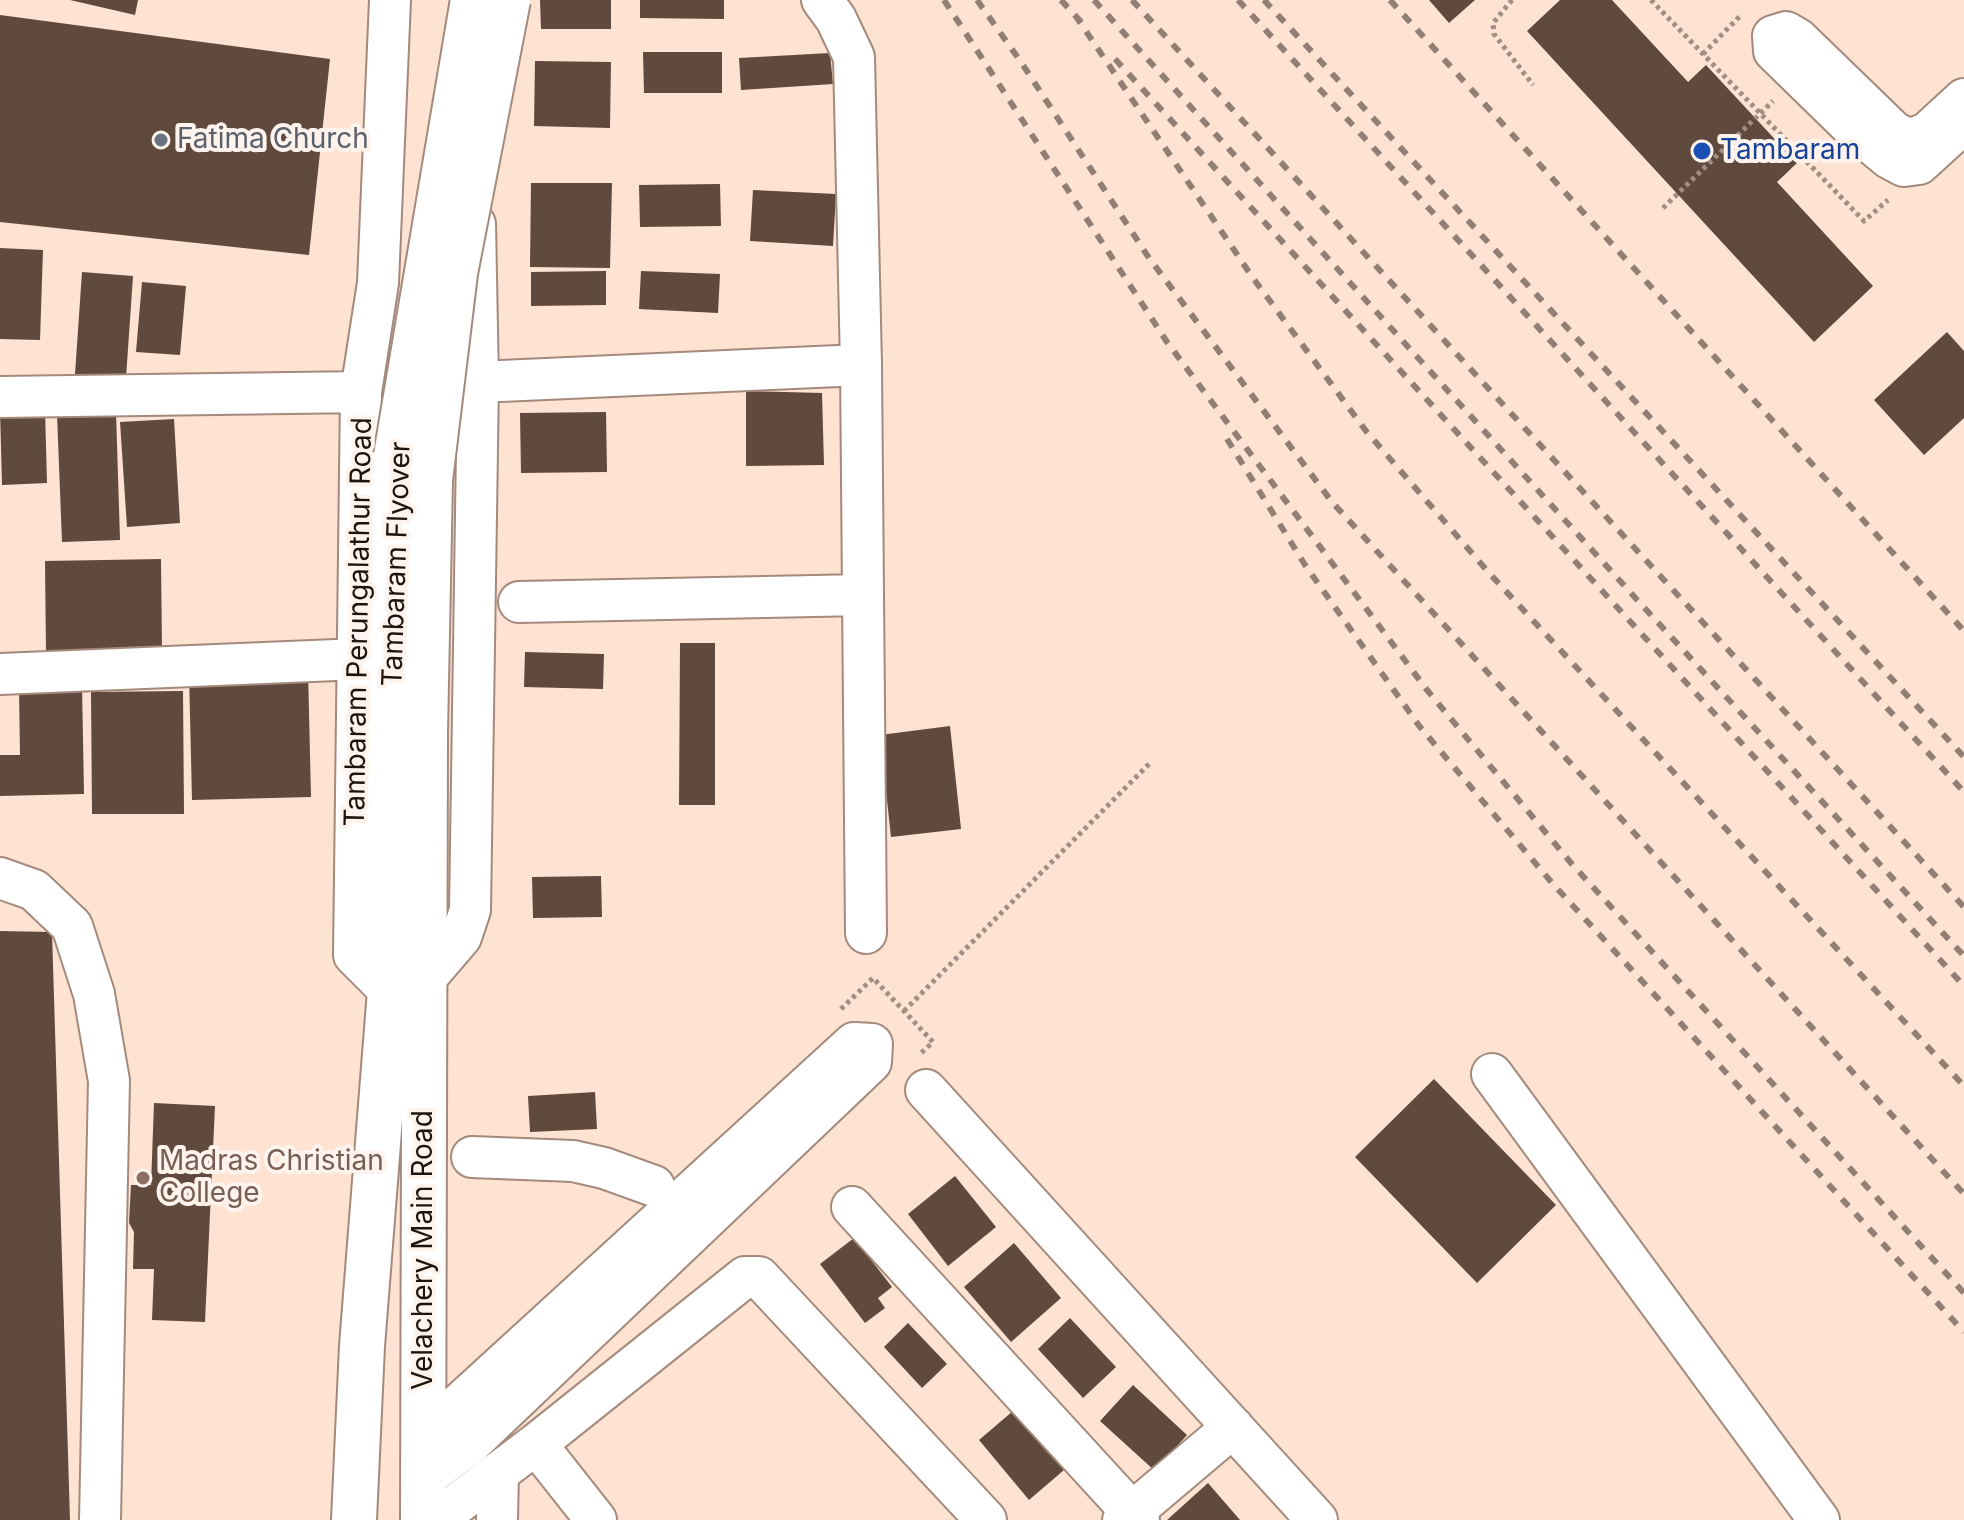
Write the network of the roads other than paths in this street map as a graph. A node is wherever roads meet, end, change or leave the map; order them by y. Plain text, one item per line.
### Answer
1 (390, 0) edge
2 (472, 0) edge
3 (508, 0) edge
4 (822, 0) edge
5 (1964, 99) edge
6 (1964, 123) edge
7 (861, 365) junction
8 (478, 382) junction
9 (361, 392) junction
10 (0, 397) edge
11 (863, 595) junction
12 (519, 602) dead end
13 (360, 659) junction
14 (0, 674) edge
15 (408, 860) junction
16 (0, 878) edge
17 (866, 933) dead end
18 (408, 985) junction
19 (1492, 1074) dead end
20 (926, 1090) dead end
21 (472, 1157) dead end
22 (654, 1186) dead end
23 (852, 1207) dead end
24 (1233, 1427) junction
25 (536, 1444) junction
26 (498, 1473) junction
27 (423, 1479) edge
28 (1131, 1517) edge
29 (100, 1520) edge
30 (354, 1520) edge
31 (436, 1520) edge
32 (497, 1520) edge
33 (596, 1520) edge
34 (986, 1520) edge
35 (1317, 1520) edge
36 (1819, 1520) edge

1 - 9 street, Tambaram Perungalathur Road
2 - 8 street
2 - 15 main road, Tambaram Flyover, bridge
3 - 15 main road, Tambaram Flyover, bridge
4 - 7 street
5 - 6 street
7 - 8 street
7 - 11 street
8 - 18 street
9 - 10 street
9 - 13 street, Tambaram Perungalathur Road
11 - 12 street
11 - 17 street
13 - 14 street
13 - 18 street, Tambaram Perungalathur Road
15 - 18 main road, Tambaram Flyover
16 - 29 street
18 - 27 main road, Velachery Main Road
18 - 30 main road
19 - 36 street
20 - 24 street
21 - 22 street
23 - 28 street
24 - 28 street
24 - 35 street
25 - 26 street
25 - 33 street
25 - 34 street
26 - 31 street
26 - 32 street
27 - 27 street

